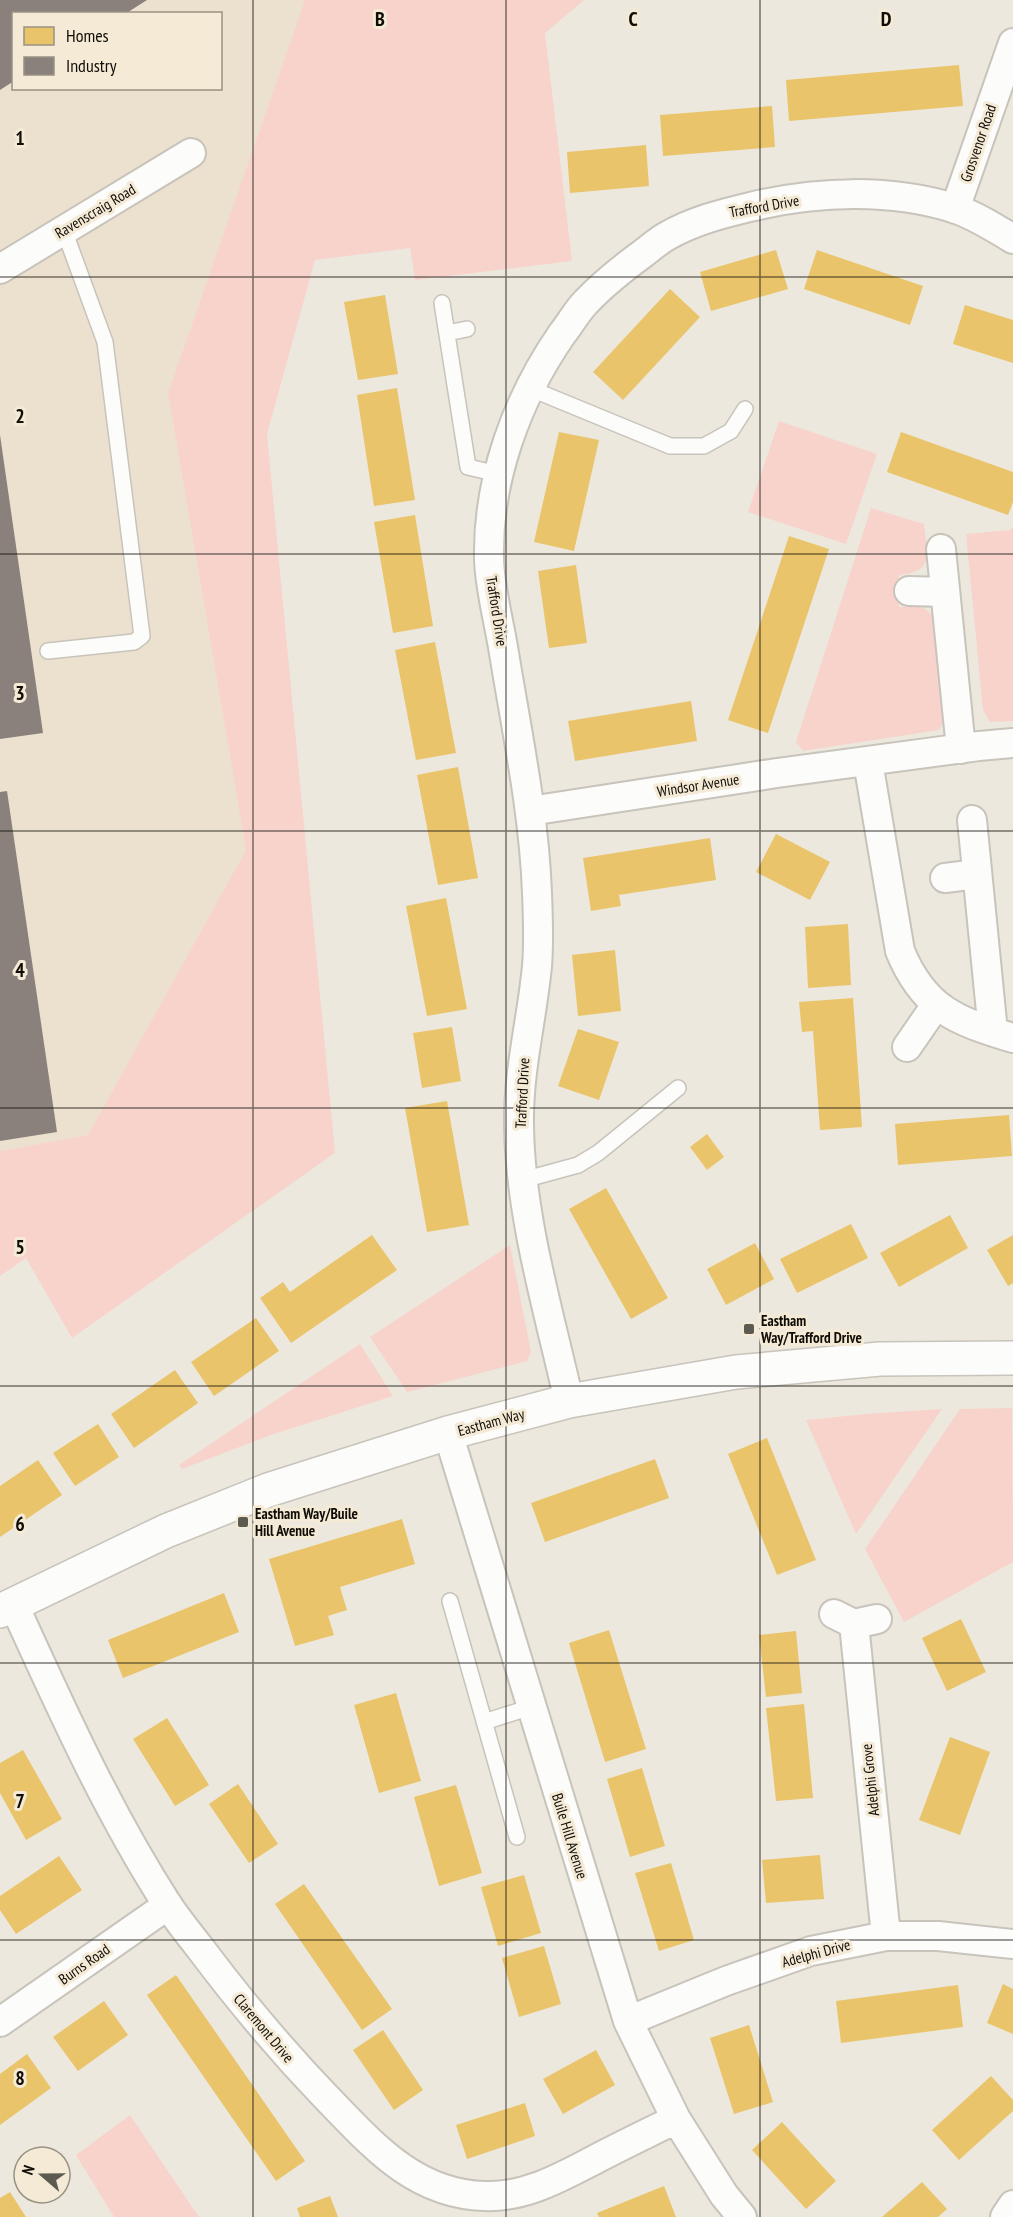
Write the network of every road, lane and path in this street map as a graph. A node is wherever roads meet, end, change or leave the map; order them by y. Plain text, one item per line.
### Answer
1 (1013, 43) edge
2 (190, 153) dead end
3 (955, 208) junction
4 (64, 230) junction
5 (1013, 239) edge
6 (0, 269) edge
7 (442, 303) dead end
8 (467, 329) dead end
9 (447, 333) junction
10 (530, 388) junction
11 (745, 409) dead end
12 (498, 474) junction
13 (941, 549) dead end
14 (909, 591) dead end
15 (945, 592) junction
16 (48, 651) dead end
17 (1013, 743) edge
18 (961, 748) junction
19 (868, 762) junction
20 (530, 811) junction
21 (972, 820) dead end
22 (977, 874) junction
23 (945, 878) dead end
24 (936, 1005) junction
25 (1003, 1035) edge
26 (908, 1047) dead end
27 (678, 1088) dead end
28 (523, 1180) junction
29 (1013, 1358) edge
30 (569, 1401) junction
31 (448, 1433) junction
32 (450, 1601) dead end
33 (7, 1607) edge
34 (855, 1619) dead end
35 (531, 1707) junction
36 (484, 1722) junction
37 (517, 1837) dead end
38 (168, 1905) junction
39 (886, 1936) junction
40 (1013, 1944) edge
41 (628, 2021) junction
42 (0, 2022) edge
43 (676, 2119) junction
44 (1013, 2205) edge
45 (742, 2217) edge
46 (1005, 2217) edge

1 - 3 street, Grosvenor Road
2 - 4 street, Ravenscraig Road
3 - 5 street, Trafford Drive
3 - 10 street, Trafford Drive
4 - 6 street, Ravenscraig Road
4 - 16 lane
7 - 9 lane
8 - 9 lane
9 - 12 lane
10 - 11 lane
10 - 12 street, Trafford Drive
12 - 20 street, Trafford Drive
13 - 15 street
14 - 15 street
15 - 18 street
17 - 18 street, Windsor Avenue
18 - 19 street, Windsor Avenue
19 - 20 street, Windsor Avenue
19 - 24 street
20 - 28 street, Trafford Drive
21 - 22 street
22 - 23 street
22 - 25 street
24 - 25 street
24 - 26 street
27 - 28 lane
28 - 30 street, Trafford Drive
29 - 30 street, Eastham Way
30 - 31 street, Eastham Way
31 - 33 street, Eastham Way
31 - 35 street, Buile Hill Avenue
32 - 36 lane
33 - 38 street, Claremont Drive
34 - 39 street, Adelphi Grove
35 - 36 lane
35 - 41 street, Buile Hill Avenue
36 - 37 lane
38 - 42 street, Burns Road
38 - 43 street, Claremont Drive
39 - 40 street, Adelphi Drive
39 - 41 street, Adelphi Drive
41 - 43 street, Buile Hill Avenue
43 - 45 street, Buile Hill Avenue
44 - 46 street

